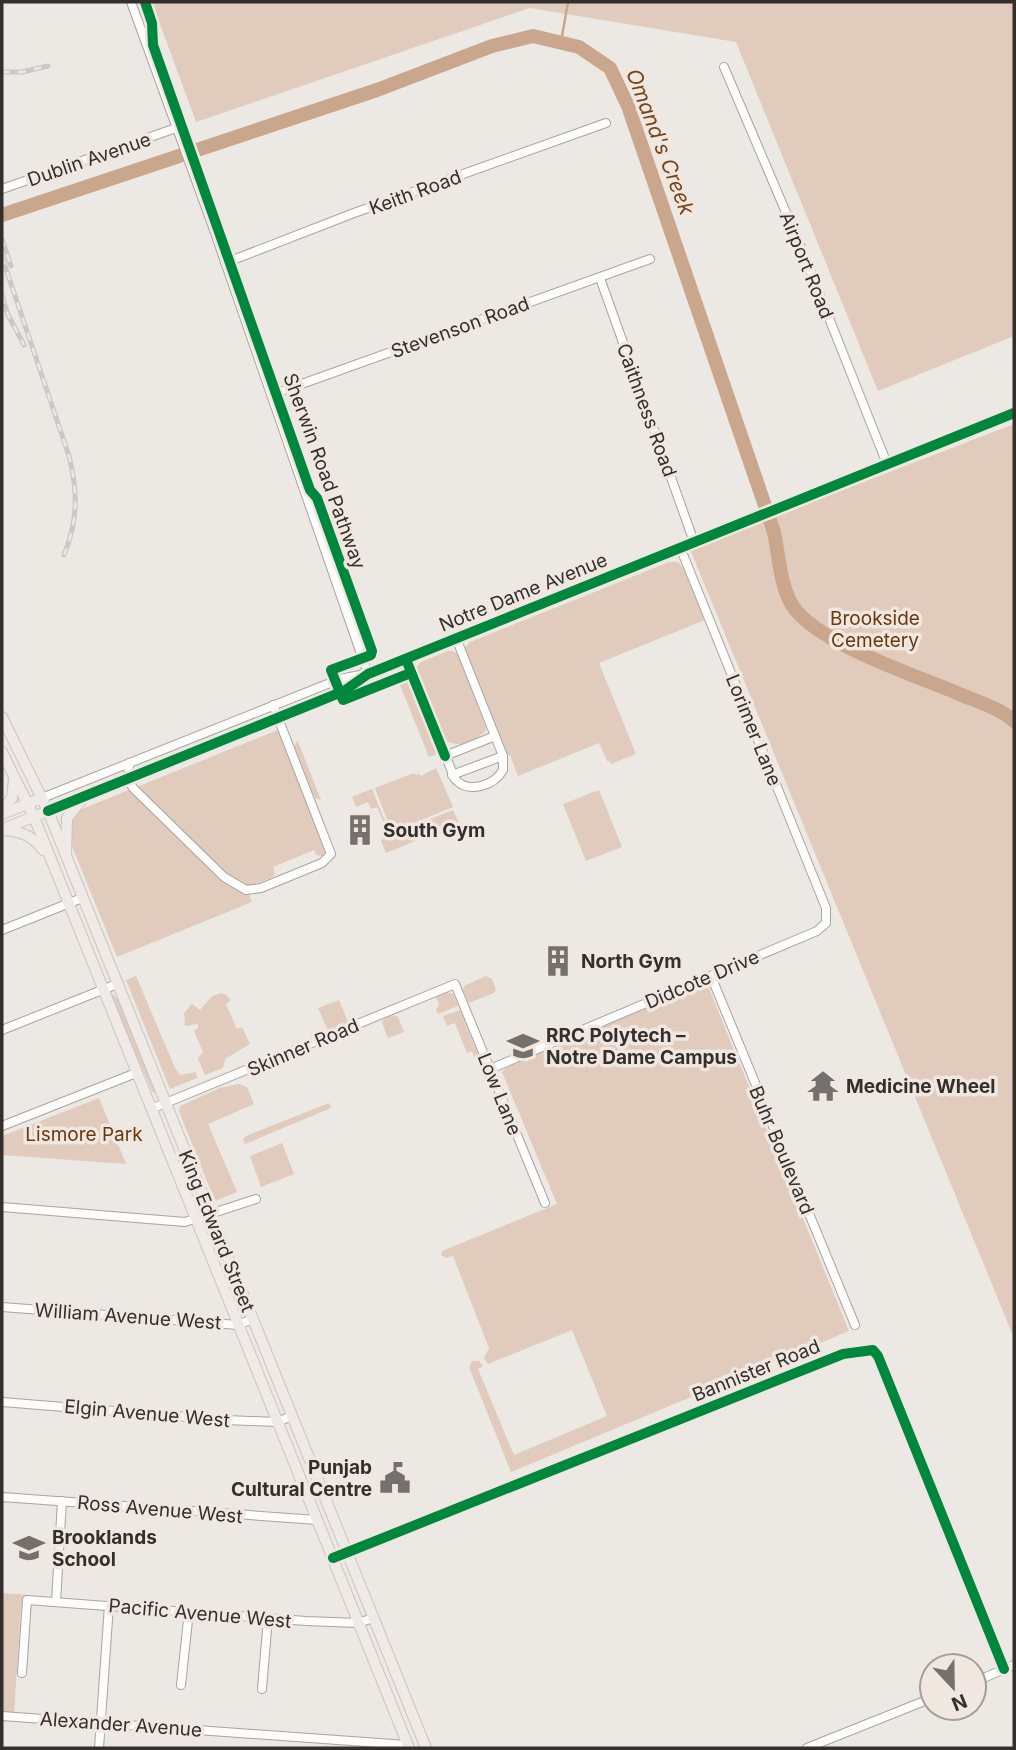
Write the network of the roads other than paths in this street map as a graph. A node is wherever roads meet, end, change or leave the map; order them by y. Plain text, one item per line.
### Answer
1 (131, 2) edge
2 (724, 66) dead end
3 (606, 123) dead end
4 (176, 128) junction
5 (2, 190) edge
6 (650, 259) dead end
7 (225, 263) junction
8 (600, 278) junction
9 (271, 395) junction
10 (1014, 413) edge
11 (887, 464) junction
12 (694, 542) junction
13 (680, 547) junction
14 (456, 638) junction
15 (406, 659) junction
16 (368, 674) junction
17 (273, 705) junction
18 (2, 718) edge
19 (278, 718) junction
20 (234, 721) junction
21 (239, 734) junction
22 (495, 736) junction
23 (2, 752) edge
24 (445, 755) junction
25 (503, 756) junction
26 (129, 763) junction
27 (13, 775) junction
28 (452, 775) junction
29 (128, 779) junction
30 (85, 796) junction
31 (42, 798) junction
32 (28, 803) junction
33 (48, 811) junction
34 (2, 812) edge
35 (34, 817) junction
36 (2, 830) edge
37 (49, 857) junction
38 (66, 858) junction
39 (82, 898) junction
40 (68, 903) junction
41 (827, 914) joint
42 (2, 930) edge
43 (710, 976) junction
44 (117, 984) junction
45 (455, 984) joint
46 (102, 989) junction
47 (2, 1030) edge
48 (491, 1069) junction
49 (136, 1073) junction
50 (166, 1103) junction
51 (151, 1109) junction
52 (2, 1126) edge
53 (256, 1199) dead end
54 (545, 1203) dead end
55 (2, 1207) edge
56 (211, 1215) junction
57 (195, 1220) junction
58 (2, 1307) edge
59 (252, 1319) junction
60 (237, 1325) junction
61 (855, 1325) dead end
62 (2, 1402) edge
63 (292, 1416) junction
64 (277, 1422) junction
65 (2, 1497) edge
66 (62, 1501) junction
67 (317, 1520) junction
68 (346, 1553) junction
69 (333, 1558) junction
70 (56, 1602) junction
71 (109, 1605) junction
72 (189, 1611) junction
73 (268, 1618) junction
74 (373, 1618) junction
75 (358, 1623) junction
76 (1014, 1665) edge
77 (1004, 1669) junction
78 (22, 1673) dead end
79 (988, 1676) edge
80 (181, 1685) dead end
81 (262, 1689) dead end
82 (918, 1704) edge
83 (2, 1716) edge
84 (101, 1722) junction
85 (408, 1746) edge
86 (99, 1748) edge
87 (426, 1748) edge
88 (807, 1748) edge

1 - 4 street
2 - 11 street, Airport Road
3 - 7 street, Keith Road
4 - 5 street, Dublin Avenue
4 - 7 street
6 - 8 street, Stevenson Road
7 - 9 street
8 - 9 street, Stevenson Road
8 - 12 street, Caithness Road
9 - 16 street
10 - 11 street, Notre Dame Avenue
11 - 12 street, Notre Dame Avenue
12 - 13 street, Notre Dame Avenue
13 - 14 street, Notre Dame Avenue
13 - 41 street, Lorimer Lane
14 - 15 street, Notre Dame Avenue
14 - 22 street
15 - 16 street, Notre Dame Avenue
15 - 24 street
16 - 17 street, Notre Dame Avenue
16 - 19 street, Notre Dame Avenue
17 - 19 street
17 - 20 street, Notre Dame Avenue
18 - 31 main road, King Edward Street
19 - 21 street, Notre Dame Avenue
19 - 29 street
20 - 21 street
20 - 26 street, Notre Dame Avenue
21 - 29 street, Notre Dame Avenue
22 - 24 street
22 - 25 street
23 - 27 main road, King Edward Street
24 - 28 street
25 - 28 street
25 - 28 street
26 - 29 street
26 - 31 street, Notre Dame Avenue
27 - 32 main road, King Edward Street
27 - 34 main road
29 - 30 street, Notre Dame Avenue
30 - 33 street, Notre Dame Avenue
30 - 38 main road
31 - 32 main road, Notre Dame Avenue
31 - 33 main road, King Edward Street
32 - 34 main road, Notre Dame Avenue
32 - 35 main road, King Edward Street
33 - 35 main road, Notre Dame Avenue
33 - 38 main road, King Edward Street
35 - 36 main road, Notre Dame Avenue
35 - 37 main road, King Edward Street
36 - 37 main road
37 - 40 main road, King Edward Street
38 - 39 main road, King Edward Street
39 - 40 street
39 - 44 main road, King Edward Street
40 - 42 street
40 - 46 main road, King Edward Street
41 - 43 street, Didcote Drive
43 - 48 street, Didcote Drive
43 - 61 street, Buhr Boulevard
44 - 46 street
44 - 50 main road, King Edward Street
45 - 48 street, Low Lane
45 - 50 street, Skinner Road
46 - 47 street
46 - 49 main road, King Edward Street
48 - 54 street, Low Lane
49 - 51 main road, King Edward Street
49 - 52 street
50 - 51 street, Skinner Road
50 - 56 main road, King Edward Street
51 - 57 main road, King Edward Street
53 - 56 street
55 - 57 street
56 - 57 street
56 - 59 main road, King Edward Street
57 - 60 main road, King Edward Street
58 - 60 street, William Avenue West
59 - 60 street, William Avenue West
59 - 63 main road, King Edward Street
60 - 64 main road, King Edward Street
62 - 64 street, Elgin Avenue West
63 - 64 street, Elgin Avenue West
63 - 68 main road, King Edward Street
64 - 67 main road, King Edward Street
65 - 66 street, Ross Avenue West
66 - 67 street, Ross Avenue West
66 - 70 street
67 - 69 main road, King Edward Street
68 - 69 street, Bannister Road
68 - 74 main road, King Edward Street
68 - 77 street, Bannister Road
69 - 75 main road, King Edward Street
70 - 71 street, Pacific Avenue West
70 - 78 street, Pacific Avenue West
71 - 72 street, Pacific Avenue West
71 - 84 street
72 - 73 street, Pacific Avenue West
72 - 80 street
73 - 75 street, Pacific Avenue West
73 - 81 street
74 - 75 street, Pacific Avenue West
74 - 87 main road, King Edward Street
75 - 85 main road, King Edward Street
76 - 77 street
77 - 79 street
82 - 88 street
83 - 84 street, Alexander Avenue
84 - 85 street, Alexander Avenue
84 - 86 street

